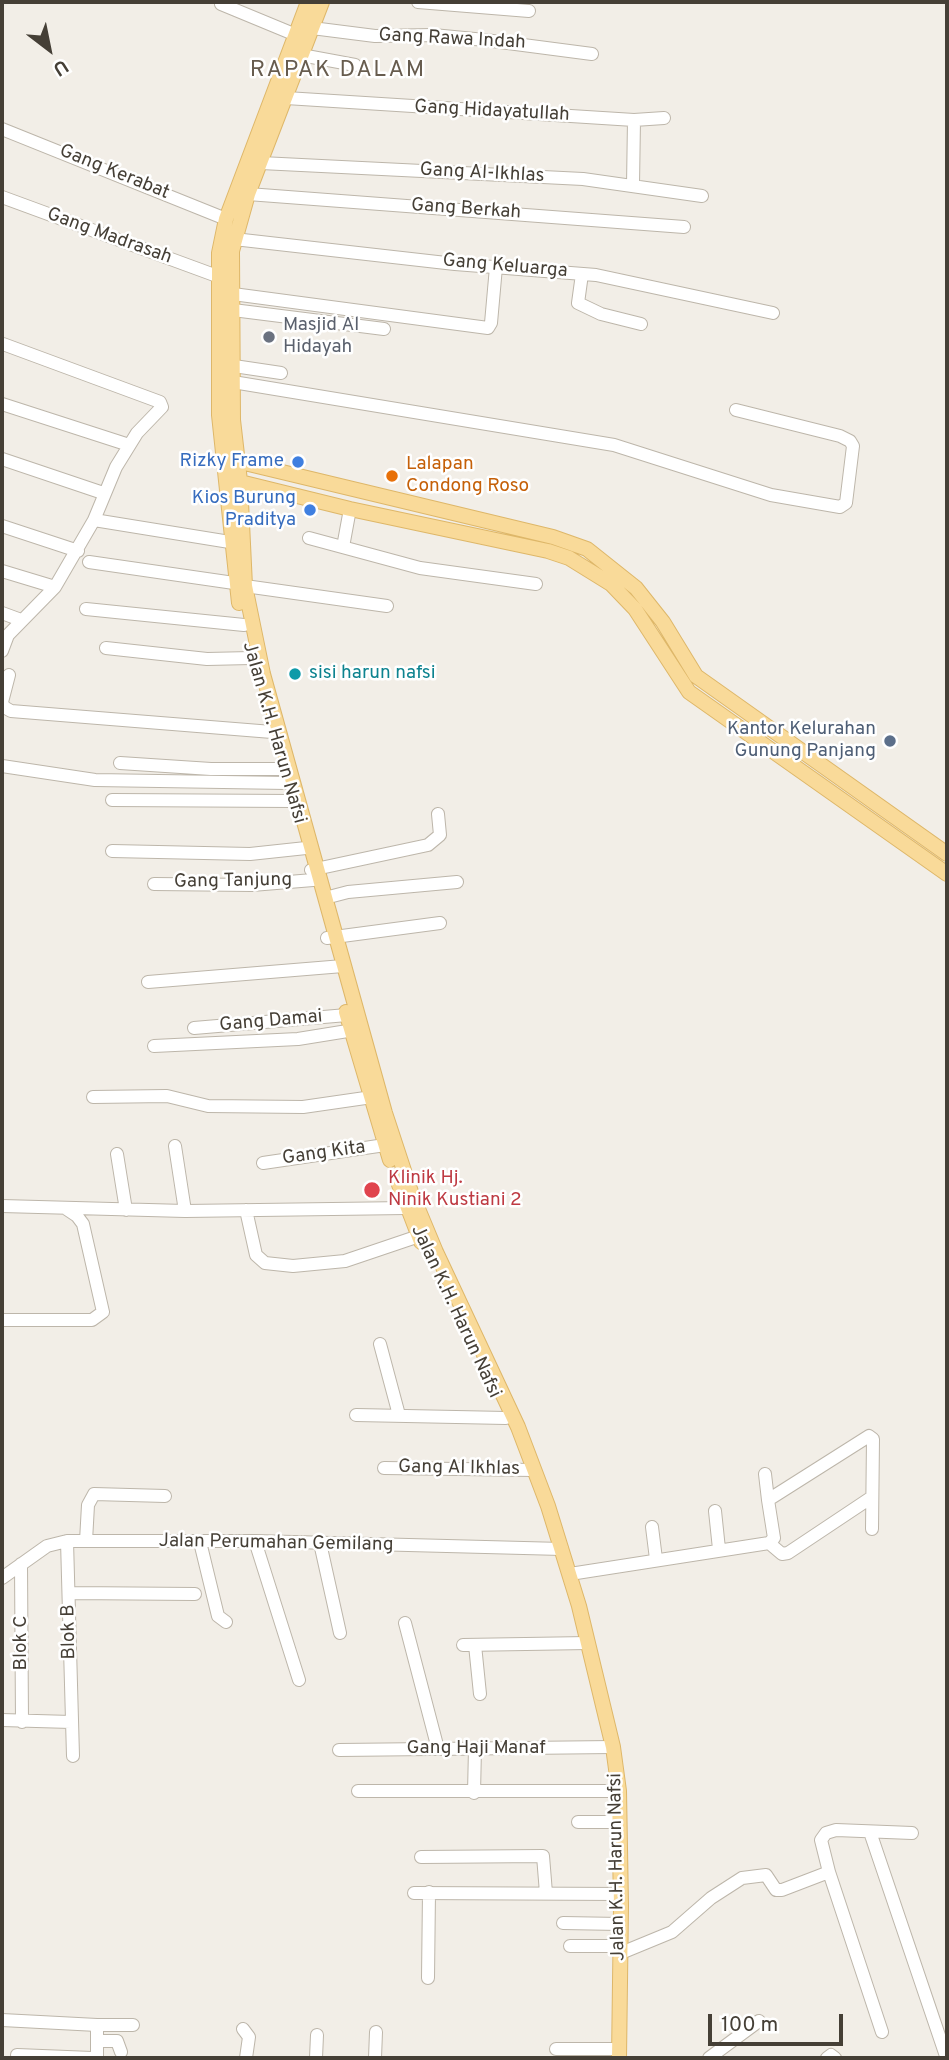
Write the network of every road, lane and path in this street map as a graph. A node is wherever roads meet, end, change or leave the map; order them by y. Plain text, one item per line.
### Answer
1 (322, 2) edge
2 (418, 2) edge
3 (221, 4) dead end
4 (529, 11) dead end
5 (309, 15) edge
6 (296, 35) junction
7 (592, 54) dead end
8 (301, 55) junction
9 (355, 65) dead end
10 (286, 98) junction
11 (664, 118) dead end
12 (634, 120) junction
13 (2, 129) edge
14 (261, 163) junction
15 (633, 185) junction
16 (248, 194) junction
17 (702, 196) dead end
18 (2, 197) edge
19 (226, 219) junction
20 (684, 227) dead end
21 (234, 239) junction
22 (496, 267) junction
23 (582, 274) junction
24 (217, 276) junction
25 (233, 294) junction
26 (233, 310) junction
27 (773, 313) dead end
28 (641, 324) dead end
29 (384, 329) dead end
30 (3, 344) edge
31 (234, 366) junction
32 (281, 373) dead end
33 (233, 382) junction
34 (2, 404) edge
35 (736, 410) dead end
36 (129, 445) junction
37 (2, 459) edge
38 (231, 460) junction
39 (233, 480) junction
40 (103, 493) junction
41 (351, 509) junction
42 (97, 521) junction
43 (2, 526) edge
44 (309, 538) dead end
45 (236, 543) junction
46 (343, 547) junction
47 (78, 551) junction
48 (89, 562) dead end
49 (2, 571) edge
50 (536, 584) dead end
51 (239, 585) junction
52 (55, 587) junction
53 (387, 606) dead end
54 (86, 609) dead end
55 (2, 613) edge
56 (21, 620) junction
57 (244, 625) junction
58 (106, 648) dead end
59 (2, 651) edge
60 (251, 658) junction
61 (9, 675) dead end
62 (272, 732) junction
63 (120, 763) dead end
64 (2, 766) edge
65 (287, 774) junction
66 (112, 800) dead end
67 (293, 801) junction
68 (438, 814) dead end
69 (306, 848) junction
70 (112, 851) dead end
71 (947, 854) edge
72 (946, 870) edge
73 (313, 873) junction
74 (457, 882) dead end
75 (153, 884) dead end
76 (325, 898) junction
77 (440, 923) dead end
78 (331, 938) junction
79 (338, 967) junction
80 (148, 982) dead end
81 (347, 1015) junction
82 (194, 1028) dead end
83 (356, 1030) junction
84 (154, 1046) dead end
85 (375, 1096) junction
86 (93, 1097) dead end
87 (385, 1145) junction
88 (175, 1146) dead end
89 (117, 1154) dead end
90 (263, 1163) dead end
91 (2, 1206) edge
92 (65, 1208) junction
93 (406, 1208) junction
94 (126, 1210) junction
95 (246, 1210) junction
96 (185, 1211) junction
97 (419, 1236) junction
98 (432, 1254) junction
99 (2, 1320) edge
100 (380, 1344) dead end
101 (356, 1415) dead end
102 (399, 1415) junction
103 (506, 1418) junction
104 (520, 1439) junction
105 (384, 1468) dead end
106 (534, 1470) junction
107 (765, 1474) dead end
108 (165, 1496) dead end
109 (872, 1497) junction
110 (768, 1500) junction
111 (715, 1511) dead end
112 (872, 1511) junction
113 (839, 1519) junction
114 (652, 1527) dead end
115 (872, 1529) dead end
116 (67, 1541) junction
117 (86, 1541) junction
118 (255, 1541) junction
119 (194, 1542) junction
120 (320, 1543) junction
121 (769, 1544) junction
122 (562, 1549) junction
123 (719, 1549) junction
124 (656, 1559) junction
125 (21, 1564) junction
126 (570, 1574) junction
127 (2, 1578) edge
128 (69, 1593) junction
129 (195, 1594) dead end
130 (226, 1622) dead end
131 (405, 1623) dead end
132 (340, 1633) dead end
133 (588, 1643) junction
134 (299, 1680) dead end
135 (480, 1694) dead end
136 (2, 1720) edge
137 (23, 1722) junction
138 (71, 1722) junction
139 (613, 1747) junction
140 (475, 1748) junction
141 (438, 1749) junction
142 (339, 1750) dead end
143 (74, 1756) dead end
144 (358, 1791) dead end
145 (619, 1791) junction
146 (474, 1793) junction
147 (578, 1822) dead end
148 (620, 1822) junction
149 (870, 1832) junction
150 (912, 1832) dead end
151 (421, 1857) dead end
152 (829, 1872) junction
153 (429, 1892) junction
154 (414, 1893) dead end
155 (546, 1893) junction
156 (621, 1894) junction
157 (563, 1923) dead end
158 (620, 1924) junction
159 (570, 1947) dead end
160 (621, 1949) junction
161 (428, 1978) dead end
162 (2, 2020) edge
163 (759, 2021) dead end
164 (97, 2025) junction
165 (134, 2025) dead end
166 (243, 2029) dead end
167 (376, 2032) dead end
168 (882, 2032) dead end
169 (317, 2035) dead end
170 (98, 2041) junction
171 (556, 2049) dead end
172 (121, 2052) dead end
173 (619, 2054) edge
174 (17, 2055) dead end
175 (946, 2056) edge
176 (95, 2058) edge
177 (246, 2058) edge
178 (316, 2058) edge
179 (375, 2058) edge
180 (709, 2058) edge
181 (827, 2058) edge
182 (835, 2058) edge

1 - 5 main road, Jalan K.H. Harun Nafsi
2 - 4 street
3 - 6 street
5 - 6 main road, Jalan K.H. Harun Nafsi
5 - 7 street, Gang Rawa Indah
5 - 8 main road, Jalan K.H. Harun Nafsi
6 - 19 main road, Jalan K.H. Harun Nafsi
8 - 9 street
8 - 10 main road, Jalan K.H. Harun Nafsi
10 - 12 street, Gang Hidayatullah
10 - 14 main road, Jalan K.H. Harun Nafsi
11 - 12 street, Gang Hidayatullah
12 - 15 street
13 - 19 street, Gang Kerabat
14 - 15 street, Gang Al-Ikhlas
14 - 16 main road, Jalan K.H. Harun Nafsi
15 - 17 street, Gang Al-Ikhlas
16 - 20 street, Gang Berkah
16 - 21 main road, Jalan K.H. Harun Nafsi
18 - 24 street, Gang Madrasah
19 - 24 main road, Jalan K.H. Harun Nafsi
21 - 22 street, Gang Keluarga
21 - 25 main road, Jalan K.H. Harun Nafsi
22 - 23 street, Gang Keluarga
22 - 25 street
23 - 27 street, Gang Keluarga
23 - 28 street
24 - 38 main road, Jalan K.H. Harun Nafsi
25 - 26 main road, Jalan K.H. Harun Nafsi
26 - 29 street
26 - 31 main road, Jalan K.H. Harun Nafsi
30 - 36 street
31 - 32 street
31 - 33 main road, Jalan K.H. Harun Nafsi
33 - 35 street
33 - 38 main road, Jalan K.H. Harun Nafsi
34 - 36 street
36 - 40 street
37 - 40 street
38 - 39 main road, Jalan K.H. Harun Nafsi
38 - 71 main road
39 - 41 main road
39 - 45 main road, Jalan K.H. Harun Nafsi
40 - 42 street
41 - 46 street
41 - 72 main road
42 - 45 street
42 - 47 street
43 - 47 street
44 - 46 street
45 - 51 main road, Jalan K.H. Harun Nafsi
46 - 50 street
47 - 52 street
48 - 51 street
49 - 52 street
51 - 53 street
51 - 57 main road, Jalan K.H. Harun Nafsi
51 - 65 main road, Jalan K.H. Harun Nafsi
52 - 56 street
54 - 57 street
55 - 56 street
56 - 59 street
57 - 60 main road, Jalan K.H. Harun Nafsi
58 - 60 street
60 - 62 main road, Jalan K.H. Harun Nafsi
61 - 62 street
62 - 65 main road, Jalan K.H. Harun Nafsi
63 - 65 street
64 - 65 street
65 - 67 main road, Jalan K.H. Harun Nafsi
65 - 73 main road, Jalan K.H. Harun Nafsi
66 - 67 street
67 - 69 main road, Jalan K.H. Harun Nafsi
68 - 73 street, Gang Tanjung
69 - 70 street
69 - 73 main road, Jalan K.H. Harun Nafsi
73 - 75 street, Gang Tanjung
73 - 76 main road, Jalan K.H. Harun Nafsi
73 - 78 main road, Jalan K.H. Harun Nafsi
74 - 76 street
76 - 78 main road, Jalan K.H. Harun Nafsi
77 - 78 street
78 - 79 main road, Jalan K.H. Harun Nafsi
79 - 80 street
79 - 81 main road, Jalan K.H. Harun Nafsi
79 - 83 main road, Jalan K.H. Harun Nafsi
81 - 82 street, Gang Damai
81 - 83 main road, Jalan K.H. Harun Nafsi
83 - 84 street
83 - 85 main road, Jalan K.H. Harun Nafsi
85 - 86 street
85 - 87 main road, Jalan K.H. Harun Nafsi
85 - 98 main road, Jalan K.H. Harun Nafsi
87 - 90 street, Gang Kita
87 - 93 main road, Jalan K.H. Harun Nafsi
88 - 96 street
89 - 94 street
91 - 92 street
92 - 94 street
92 - 99 street
93 - 95 street
93 - 97 main road, Jalan K.H. Harun Nafsi
94 - 96 street
95 - 96 street
95 - 97 street
97 - 98 main road, Jalan K.H. Harun Nafsi
98 - 103 main road, Jalan K.H. Harun Nafsi
98 - 104 main road, Jalan K.H. Harun Nafsi
100 - 102 street
101 - 102 street
102 - 103 street
103 - 104 main road, Jalan K.H. Harun Nafsi
104 - 106 main road, Jalan K.H. Harun Nafsi
105 - 106 street, Gang Al Ikhlas
106 - 122 main road, Jalan K.H. Harun Nafsi
107 - 110 street
108 - 117 street
109 - 110 street
109 - 112 street
109 - 113 street
110 - 121 street
111 - 123 street
112 - 113 street
112 - 115 street
113 - 121 street
114 - 124 street
116 - 117 street, Jalan Perumahan Gemilang
116 - 125 street, Jalan Perumahan Gemilang
116 - 128 street, Blok B
117 - 119 street, Jalan Perumahan Gemilang
118 - 119 street, Jalan Perumahan Gemilang
118 - 120 street, Jalan Perumahan Gemilang
118 - 134 street
119 - 130 street
120 - 122 street, Jalan Perumahan Gemilang
120 - 132 street
121 - 123 street
122 - 126 main road, Jalan K.H. Harun Nafsi
123 - 124 street
124 - 126 street
125 - 127 street, Jalan Perumahan Gemilang
125 - 137 street, Blok C
126 - 133 main road, Jalan K.H. Harun Nafsi
128 - 129 street
128 - 138 street, Blok B
131 - 141 street
133 - 135 street
133 - 139 main road, Jalan K.H. Harun Nafsi
136 - 137 street
137 - 138 street
138 - 143 street, Blok B
139 - 140 street, Gang Haji Manaf
139 - 145 main road, Jalan K.H. Harun Nafsi
140 - 141 street, Gang Haji Manaf
140 - 146 street
141 - 142 street, Gang Haji Manaf
144 - 146 street
145 - 146 street
145 - 148 main road, Jalan K.H. Harun Nafsi
147 - 148 street
148 - 156 main road, Jalan K.H. Harun Nafsi
149 - 150 street
149 - 152 street
149 - 175 street
151 - 155 street
152 - 160 street
152 - 168 street
153 - 154 street
153 - 155 street
153 - 161 street
155 - 156 street
156 - 158 main road, Jalan K.H. Harun Nafsi
157 - 158 street
158 - 160 main road, Jalan K.H. Harun Nafsi
159 - 160 street
160 - 173 main road, Jalan K.H. Harun Nafsi
162 - 164 street
163 - 180 street
164 - 165 street
164 - 170 street
166 - 177 street
167 - 179 street
169 - 178 street
170 - 172 street
170 - 176 street
171 - 173 street
174 - 176 street
181 - 182 street

